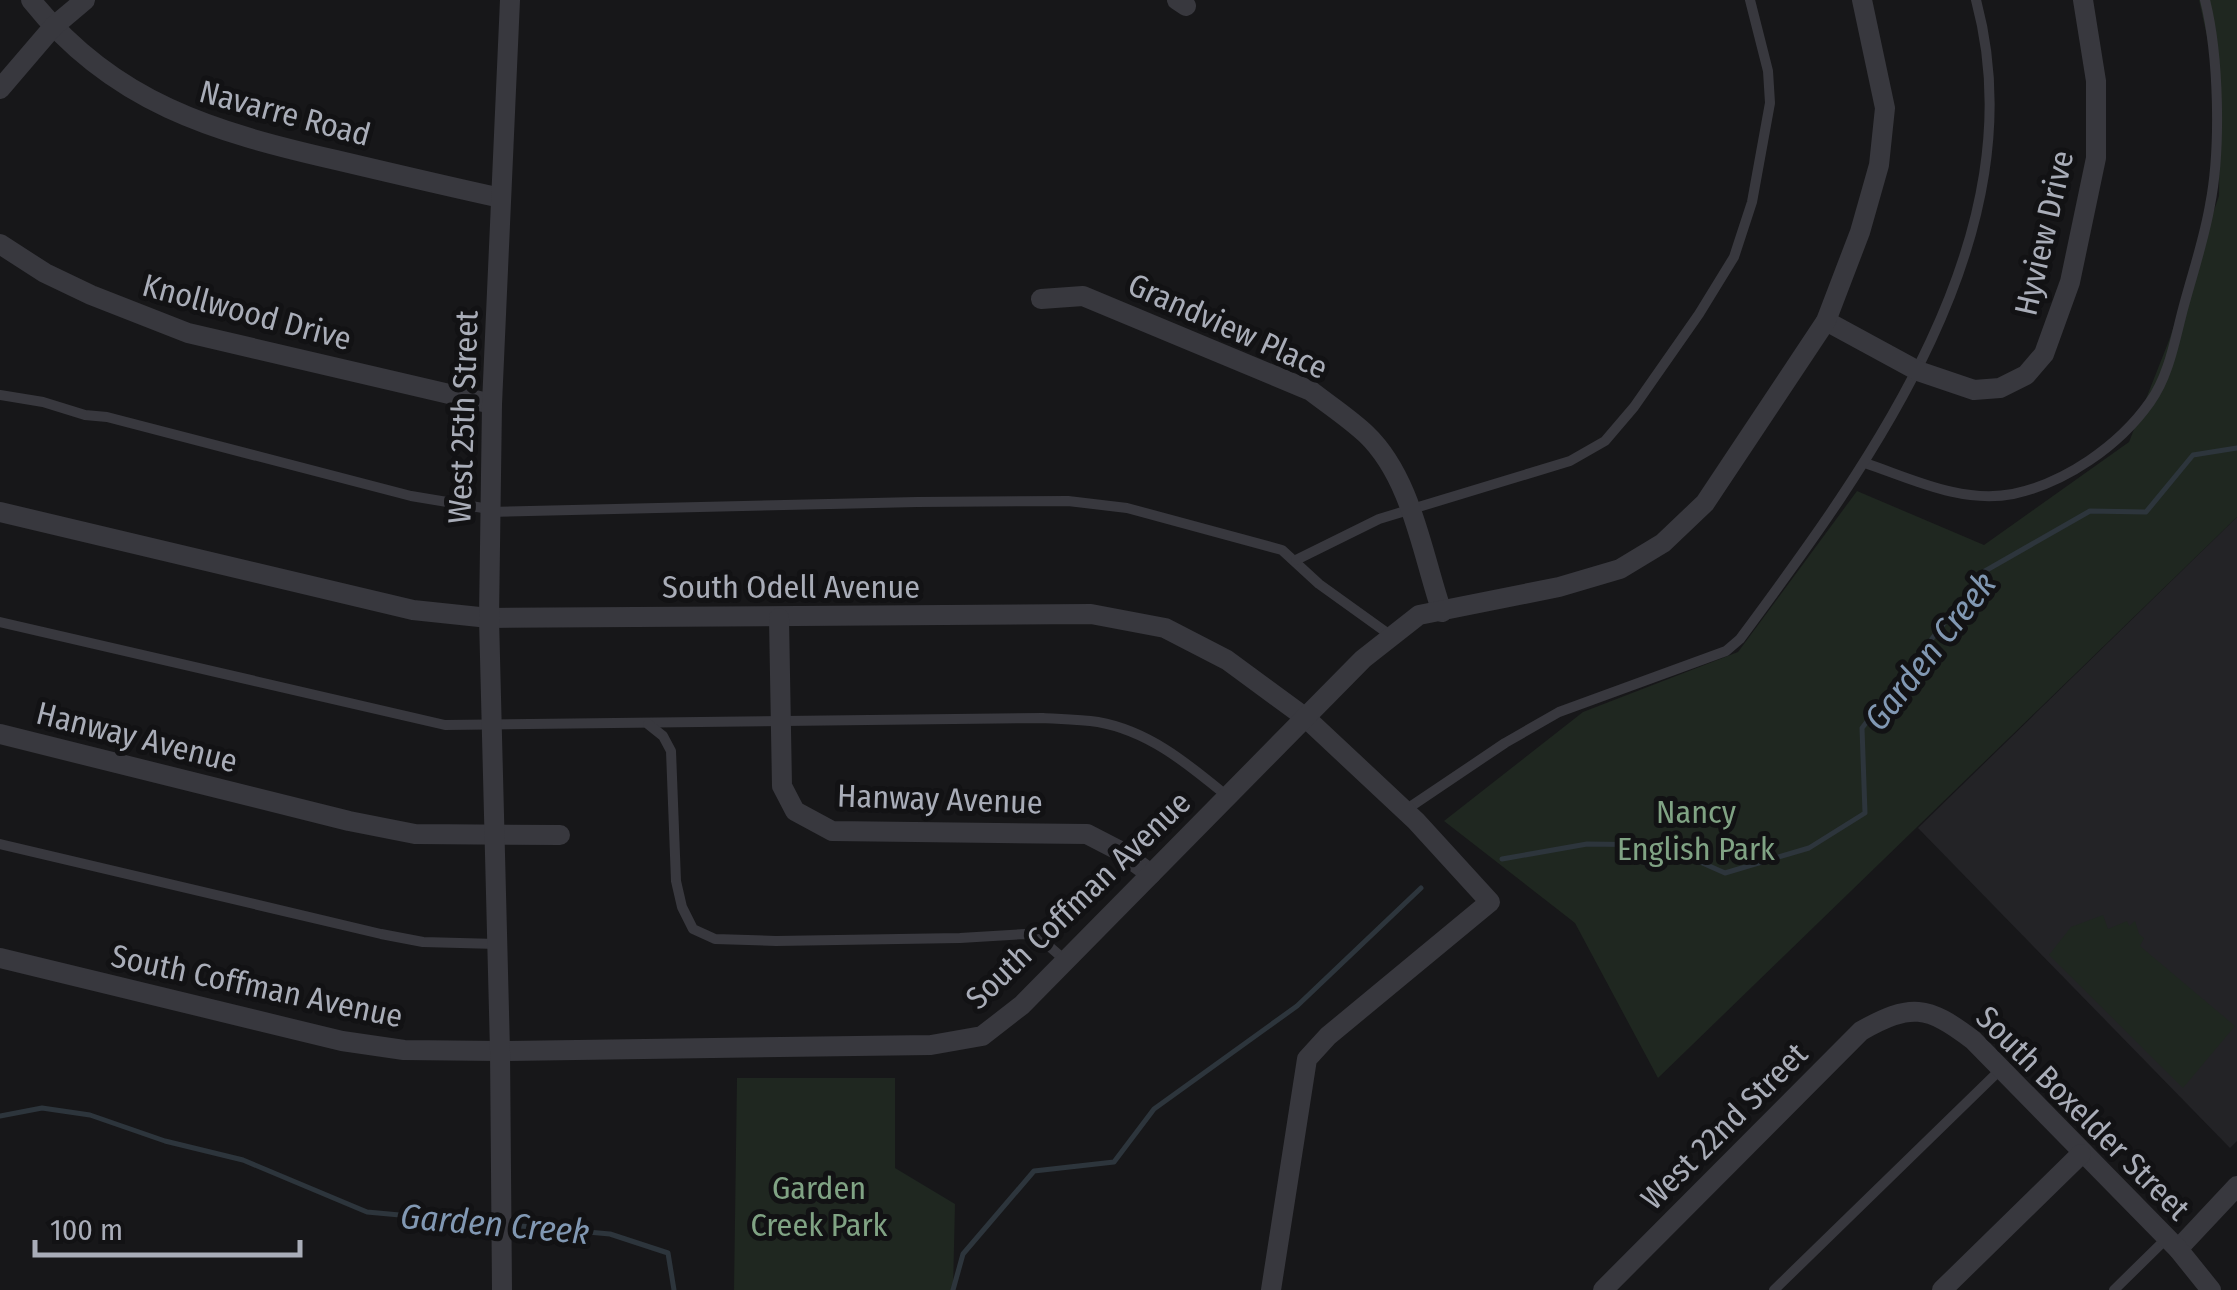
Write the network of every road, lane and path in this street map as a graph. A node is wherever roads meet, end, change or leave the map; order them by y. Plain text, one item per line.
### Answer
1 (32, 0) edge
2 (85, 0) edge
3 (510, 0) edge
4 (1750, 0) edge
5 (1862, 0) edge
6 (1976, 0) edge
7 (2083, 0) edge
8 (2205, 0) edge
9 (53, 27) junction
10 (0, 89) edge
11 (501, 198) junction
12 (0, 244) edge
13 (1041, 299) dead end
14 (1826, 321) junction
15 (1918, 371) junction
16 (0, 395) edge
17 (492, 404) junction
18 (1865, 463) junction
19 (489, 510) junction
20 (1411, 510) junction
21 (0, 512) edge
22 (1296, 560) junction
23 (1442, 612) junction
24 (488, 618) junction
25 (779, 618) junction
26 (0, 622) edge
27 (1390, 635) junction
28 (1306, 718) junction
29 (780, 722) junction
30 (647, 724) junction
31 (492, 726) junction
32 (0, 734) edge
33 (1228, 797) junction
34 (1404, 811) junction
35 (560, 835) dead end
36 (495, 836) junction
37 (0, 844) edge
38 (1151, 874) junction
39 (497, 944) junction
40 (0, 958) edge
41 (1066, 961) junction
42 (1894, 1012) joint
43 (500, 1051) junction
44 (2001, 1070) junction
45 (2081, 1154) junction
46 (2237, 1186) edge
47 (2172, 1244) junction
48 (502, 1290) edge
49 (1271, 1290) edge
50 (1602, 1290) edge
51 (1774, 1290) edge
52 (1942, 1290) edge
53 (2114, 1290) edge
54 (2211, 1290) edge

1 - 9 street, Navarre Road
2 - 9 street
3 - 11 street, West 25th Street
4 - 20 lane
5 - 14 street, South Coffman Avenue
6 - 15 lane
7 - 15 street, Hyview Drive
8 - 18 lane
9 - 10 street
9 - 11 street, Navarre Road
11 - 17 street, West 25th Street
12 - 17 street, Knollwood Drive
13 - 20 street, Grandview Place
14 - 15 street, Hyview Drive
14 - 23 street, South Coffman Avenue
15 - 18 lane
16 - 19 lane
17 - 19 street, West 25th Street
18 - 34 lane
19 - 22 lane
19 - 24 street, West 25th Street
20 - 22 lane
20 - 23 street, Grandview Place
21 - 24 street, South Odell Avenue
22 - 27 lane
23 - 27 street, South Coffman Avenue
24 - 25 street, South Odell Avenue
24 - 31 street, West 25th Street
25 - 28 street, South Odell Avenue
25 - 29 street, Hanway Avenue
26 - 31 lane
27 - 28 street, South Coffman Avenue
28 - 33 street, South Coffman Avenue
28 - 34 street, South Odell Avenue
29 - 30 lane
29 - 33 lane
29 - 38 street, Hanway Avenue
30 - 31 lane
30 - 41 lane
31 - 36 street, West 25th Street
32 - 36 street, Hanway Avenue
33 - 38 street, South Coffman Avenue
34 - 49 street, South Odell Avenue
35 - 36 street
36 - 39 street, West 25th Street
37 - 39 lane
38 - 41 street, South Coffman Avenue
39 - 43 street, West 25th Street
40 - 43 street, South Coffman Avenue
41 - 43 street, South Coffman Avenue
42 - 44 street, South Boxelder Street
42 - 50 street, West 22nd Street
43 - 48 street, West 25th Street
44 - 45 street, South Boxelder Street
44 - 51 lane
45 - 47 street, South Boxelder Street
45 - 52 street
46 - 47 street
47 - 53 lane
47 - 54 street, South Boxelder Street

